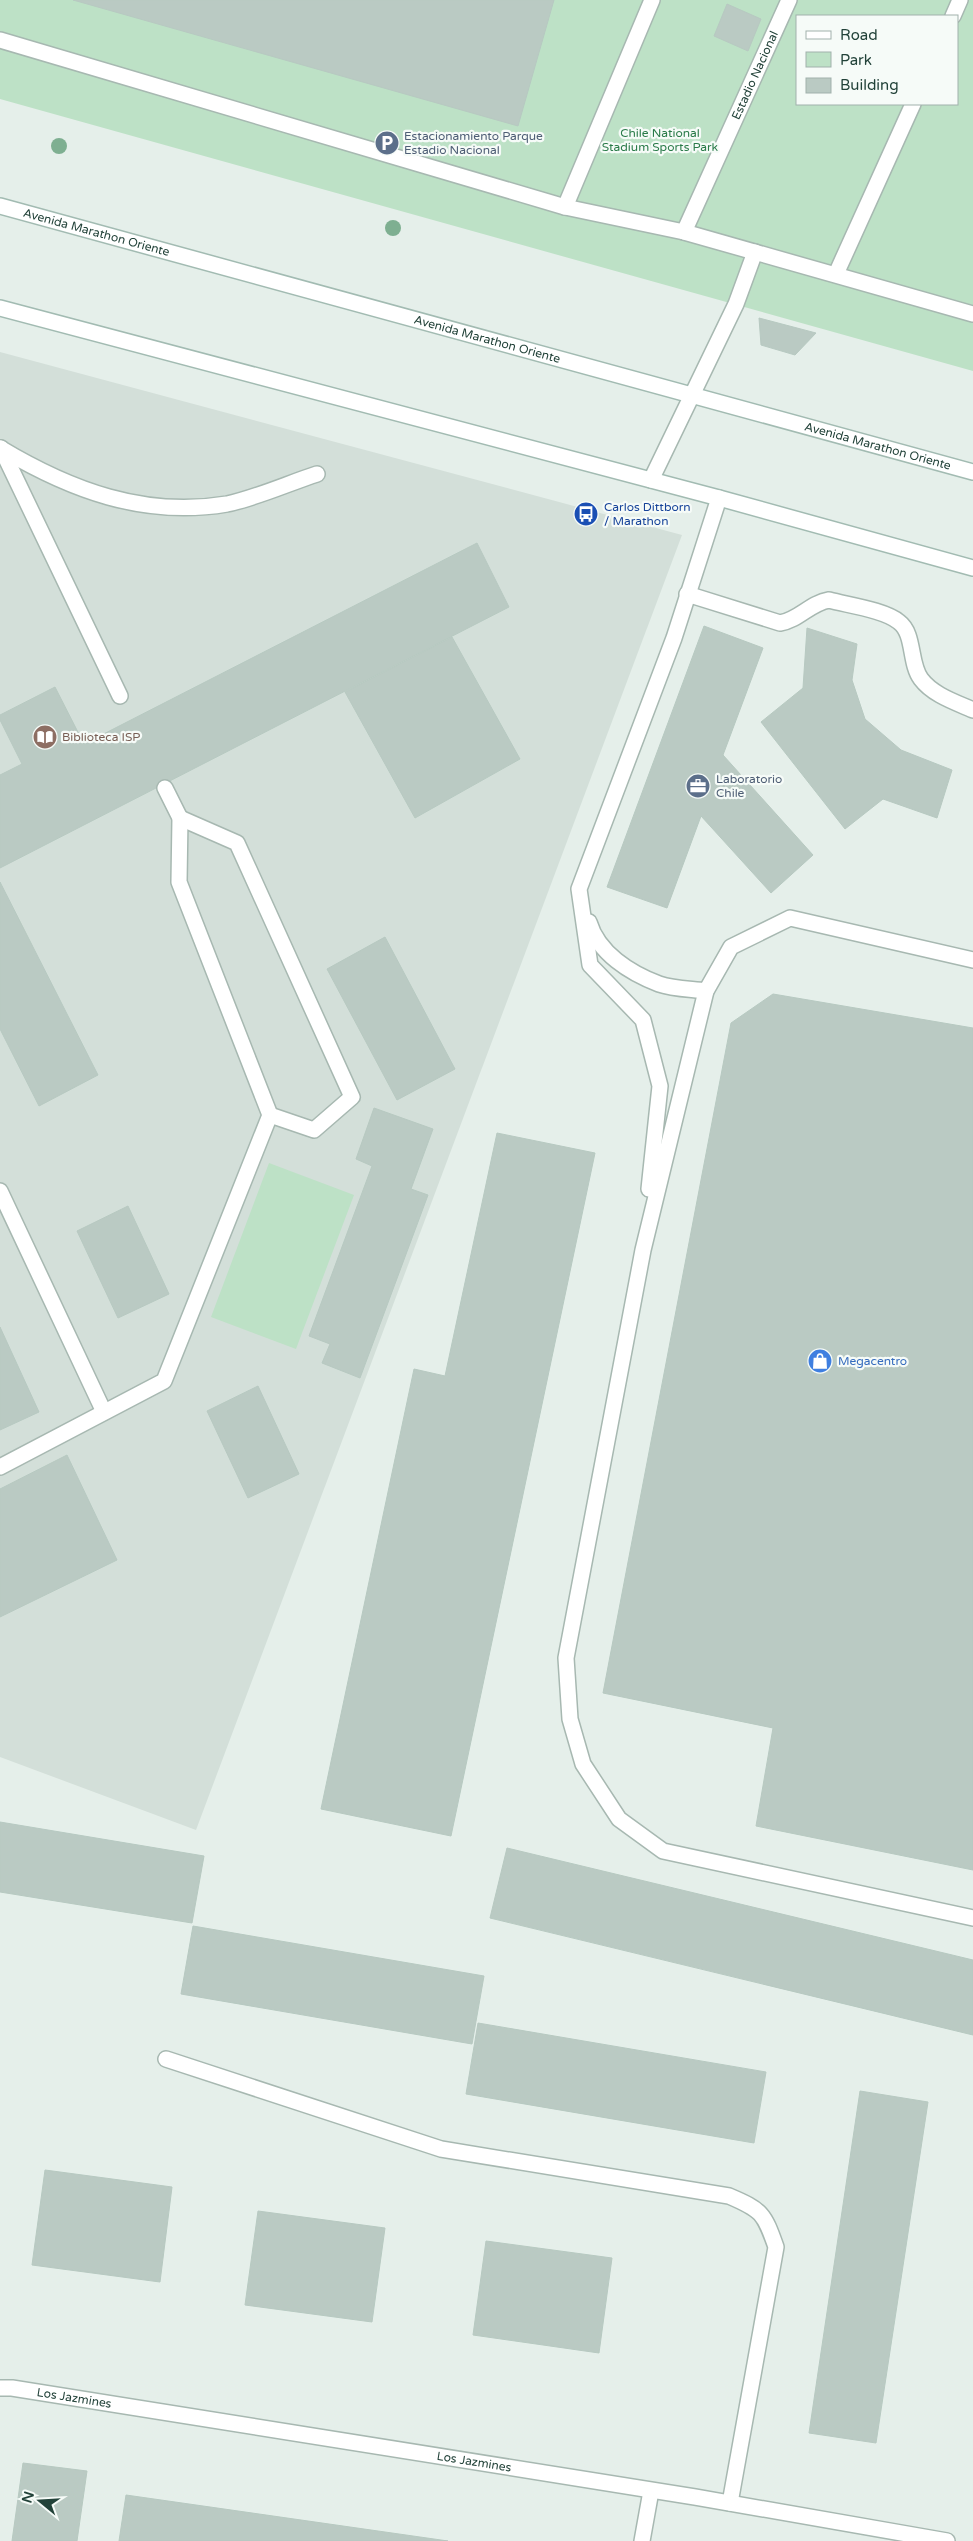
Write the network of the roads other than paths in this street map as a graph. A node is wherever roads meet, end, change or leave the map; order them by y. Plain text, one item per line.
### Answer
1 (652, 0) edge
2 (789, 0) edge
3 (960, 0) edge
4 (953, 15) edge
5 (0, 40) edge
6 (913, 105) edge
7 (0, 206) edge
8 (565, 207) junction
9 (684, 232) junction
10 (755, 252) junction
11 (836, 274) junction
12 (0, 308) edge
13 (973, 314) edge
14 (691, 397) junction
15 (0, 448) edge
16 (973, 472) edge
17 (317, 474) dead end
18 (651, 480) junction
19 (718, 498) junction
20 (973, 568) edge
21 (687, 594) junction
22 (120, 696) dead end
23 (973, 710) edge
24 (165, 788) dead end
25 (180, 818) junction
26 (579, 890) junction
27 (973, 960) edge
28 (706, 991) junction
29 (270, 1116) junction
30 (0, 1191) edge
31 (643, 1250) junction
32 (104, 1412) junction
33 (0, 1467) edge
34 (973, 1918) edge
35 (166, 2059) dead end
36 (0, 2388) edge
37 (651, 2491) junction
38 (730, 2503) junction
39 (642, 2541) edge
40 (947, 2541) edge

1 - 8 main road
2 - 9 main road, Estadio Nacional
3 - 4 main road
5 - 8 main road
6 - 11 main road
7 - 14 main road, Avenida Marathon Oriente
8 - 9 main road
9 - 10 main road
10 - 11 main road
10 - 14 main road
11 - 13 main road
12 - 18 main road
14 - 16 main road, Avenida Marathon Oriente
14 - 18 main road
15 - 17 main road
15 - 22 main road
18 - 19 main road
19 - 20 main road
19 - 21 main road
21 - 23 main road
21 - 26 main road
24 - 25 main road
25 - 29 main road
25 - 29 main road
26 - 28 main road
26 - 31 main road
27 - 28 main road
28 - 31 main road
29 - 32 main road
30 - 32 main road
31 - 34 main road
32 - 33 main road
35 - 38 main road
36 - 37 main road, Los Jazmines
37 - 38 main road, Los Jazmines
37 - 39 main road
38 - 40 main road, Los Jazmines

